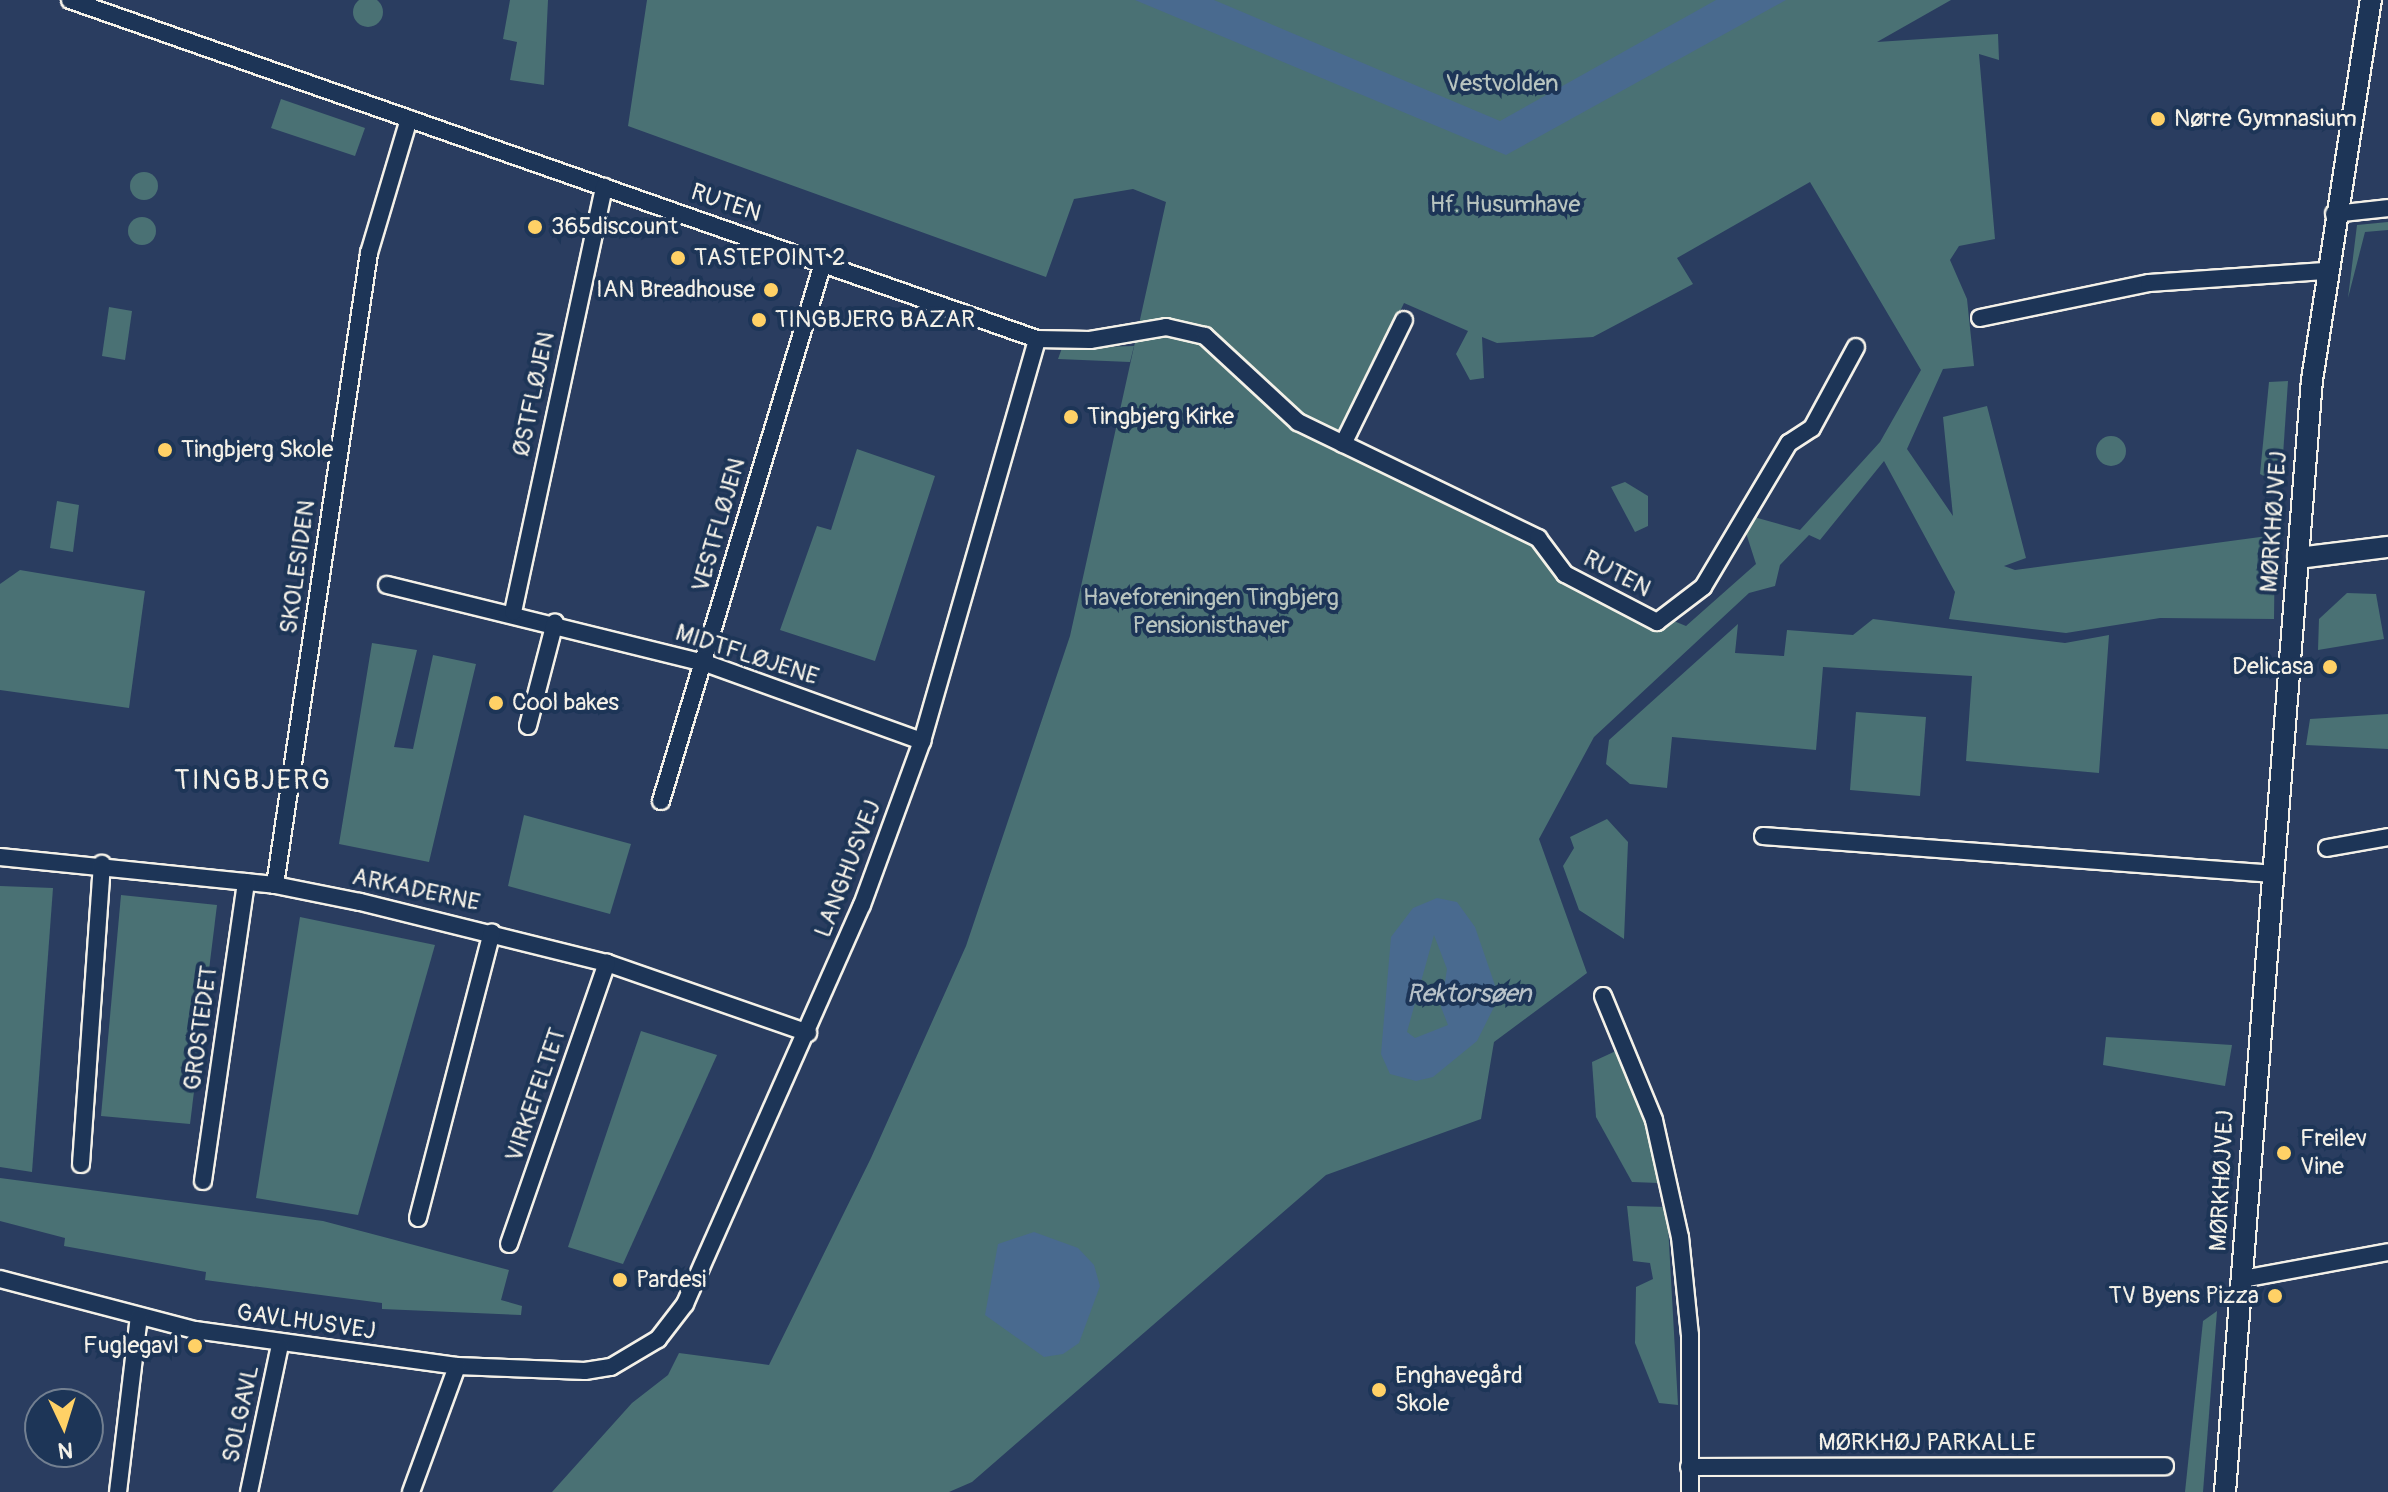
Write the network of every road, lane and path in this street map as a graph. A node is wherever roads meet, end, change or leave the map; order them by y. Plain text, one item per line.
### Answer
1 (70, 0) edge
2 (2371, 0) edge
3 (409, 119) junction
4 (604, 187) junction
5 (2388, 208) edge
6 (2334, 214) junction
7 (823, 263) junction
8 (2325, 271) junction
9 (1980, 318) dead end
10 (1404, 320) dead end
11 (1037, 339) junction
12 (1856, 347) dead end
13 (1343, 444) junction
14 (2388, 547) edge
15 (2298, 558) junction
16 (387, 585) dead end
17 (513, 612) junction
18 (555, 622) junction
19 (705, 663) junction
20 (528, 726) dead end
21 (922, 741) junction
22 (661, 801) dead end
23 (1763, 836) dead end
24 (2388, 837) edge
25 (2327, 848) dead end
26 (0, 857) edge
27 (102, 864) junction
28 (2274, 874) junction
29 (246, 882) junction
30 (275, 885) junction
31 (492, 932) junction
32 (607, 963) junction
33 (1603, 996) dead end
34 (808, 1033) junction
35 (81, 1164) dead end
36 (203, 1181) dead end
37 (418, 1218) dead end
38 (509, 1244) dead end
39 (2388, 1252) edge
40 (0, 1279) edge
41 (2243, 1279) junction
42 (139, 1317) junction
43 (280, 1345) junction
44 (457, 1366) junction
45 (611, 1367) joint
46 (2165, 1466) dead end
47 (1689, 1467) junction
48 (118, 1492) edge
49 (249, 1492) edge
50 (411, 1492) edge
51 (1690, 1492) edge
52 (2225, 1492) edge

1 - 3 street, RUTEN
2 - 6 street, MØRKHØJVEJ
3 - 4 street, RUTEN
3 - 30 street, SKOLESIDEN
4 - 7 street, RUTEN
4 - 17 street, ØSTFLØJEN
5 - 6 street
6 - 8 street, MØRKHØJVEJ
7 - 11 street, RUTEN
7 - 19 street, VESTFLØJEN
8 - 9 street
8 - 15 street, MØRKHØJVEJ
10 - 13 street
11 - 13 street, RUTEN
11 - 21 street, LANGHUSVEJ
12 - 13 street, RUTEN
14 - 15 street
15 - 28 street, MØRKHØJVEJ
16 - 17 street, MIDTFLØJENE
17 - 18 street, MIDTFLØJENE
18 - 19 street, MIDTFLØJENE
18 - 20 street
19 - 21 street, MIDTFLØJENE
19 - 22 street, VESTFLØJEN
21 - 34 street, LANGHUSVEJ
23 - 28 street
24 - 25 street
26 - 27 street, ARKADERNE
27 - 29 street, ARKADERNE
27 - 35 street
28 - 41 street, MØRKHØJVEJ
29 - 30 street, ARKADERNE
29 - 36 street, GROSTEDET
30 - 31 street, ARKADERNE
31 - 32 street, ARKADERNE
31 - 37 street
32 - 34 street, ARKADERNE
32 - 38 street, VIRKEFELTET
33 - 47 street
34 - 45 street, LANGHUSVEJ
39 - 41 street
40 - 42 street, GAVLHUSVEJ
41 - 52 street, MØRKHØJVEJ
42 - 43 street, GAVLHUSVEJ
42 - 48 street
43 - 44 street, GAVLHUSVEJ
43 - 49 street, SOLGAVL
44 - 45 street, GAVLHUSVEJ
44 - 50 street
46 - 47 street, MØRKHØJ PARKALLE
47 - 51 street

